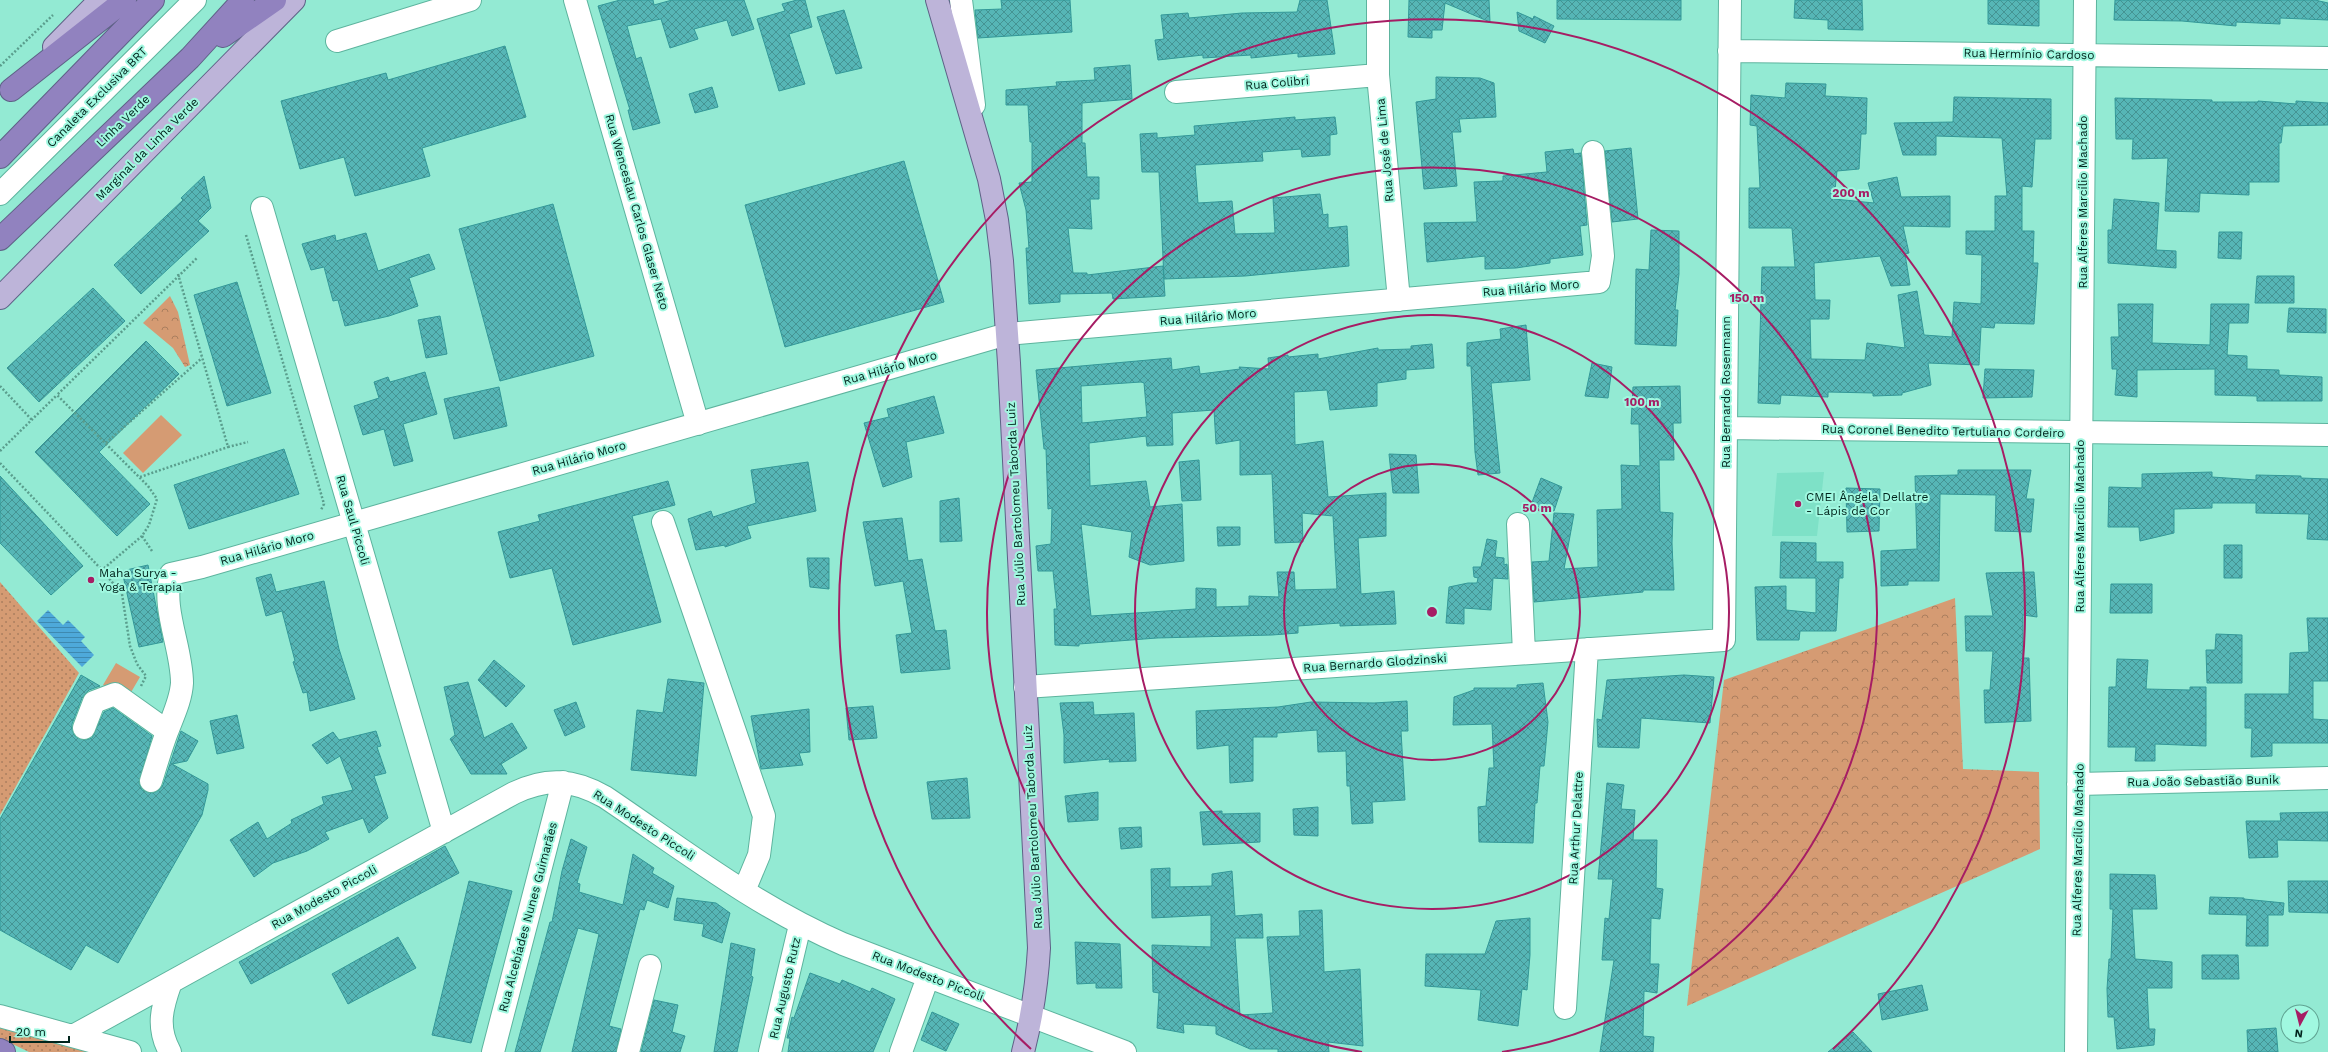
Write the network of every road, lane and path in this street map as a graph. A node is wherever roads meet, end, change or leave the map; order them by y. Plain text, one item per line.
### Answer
1 (100, 0) edge
2 (125, 0) edge
3 (153, 0) edge
4 (195, 0) edge
5 (244, 0) edge
6 (275, 0) edge
7 (294, 0) edge
8 (470, 0) edge
9 (575, 0) edge
10 (937, 0) edge
11 (961, 0) edge
12 (1378, 0) edge
13 (1730, 0) edge
14 (2085, 0) edge
15 (58, 11) dead end
16 (337, 41) dead end
17 (1729, 51) junction
18 (2084, 55) junction
19 (190, 58) junction
20 (2328, 58) edge
21 (0, 66) edge
22 (1378, 74) junction
23 (1176, 92) dead end
24 (6, 95) edge
25 (977, 134) junction
26 (1593, 152) dead end
27 (0, 157) edge
28 (0, 194) edge
29 (262, 208) dead end
30 (246, 235) dead end
31 (0, 239) edge
32 (197, 258) dead end
33 (178, 274) junction
34 (0, 298) edge
35 (1399, 300) junction
36 (1007, 334) junction
37 (202, 358) junction
38 (0, 386) edge
39 (57, 395) junction
40 (32, 420) junction
41 (698, 424) junction
42 (1726, 428) junction
43 (2081, 432) junction
44 (2328, 435) edge
45 (248, 442) dead end
46 (106, 443) junction
47 (228, 446) junction
48 (0, 451) edge
49 (0, 463) edge
50 (140, 477) junction
51 (317, 517) dead end
52 (664, 522) dead end
53 (354, 523) junction
54 (1518, 524) dead end
55 (142, 536) junction
56 (152, 551) dead end
57 (102, 570) junction
58 (1724, 640) joint
59 (1587, 649) junction
60 (1524, 653) junction
61 (1026, 687) junction
62 (140, 688) dead end
63 (84, 728) dead end
64 (167, 731) junction
65 (2328, 778) edge
66 (151, 781) dead end
67 (563, 782) junction
68 (2078, 784) junction
69 (444, 832) junction
70 (744, 891) junction
71 (800, 925) junction
72 (650, 966) dead end
73 (928, 977) junction
74 (171, 982) junction
75 (1565, 1008) dead end
76 (1032, 1015) junction
77 (0, 1016) edge
78 (73, 1036) junction
79 (0, 1050) edge
80 (4, 1052) edge
81 (130, 1052) edge
82 (170, 1052) edge
83 (493, 1052) edge
84 (628, 1052) edge
85 (770, 1052) edge
86 (901, 1052) edge
87 (1023, 1052) edge
88 (1125, 1052) edge
89 (2076, 1052) edge

1 - 24 main road
2 - 24 highway
3 - 27 highway
4 - 28 street, Canaleta Exclusiva BRT
5 - 19 highway, Linha Verde
6 - 19 highway
7 - 34 main road, Marginal da Linha Verde
8 - 16 street
9 - 41 street, Rua Wenceslau Carlos Glaser Neto
10 - 25 main road, Rua Júlio Bartolomeu Taborda Luiz
11 - 25 street
12 - 22 street, Rua José de Lima
13 - 17 street, Rua Bernardo Rosenmann
14 - 18 street, Rua Alferes Marcílio Machado
15 - 21 path
17 - 18 street, Rua Hermínio Cardoso
17 - 42 street, Rua Bernardo Rosenmann
18 - 20 street, Rua Hermínio Cardoso
18 - 43 street, Rua Alferes Marcílio Machado
19 - 31 highway, Linha Verde
22 - 23 street, Rua Colibri
22 - 35 street, Rua José de Lima
25 - 36 main road, Rua Júlio Bartolomeu Taborda Luiz
26 - 35 street, Rua Hilário Moro
29 - 53 street, Rua Saul Piccoli
30 - 51 path
32 - 33 path
33 - 37 path
33 - 39 path
35 - 36 street, Rua Hilário Moro
36 - 41 street, Rua Hilário Moro
36 - 61 main road, Rua Júlio Bartolomeu Taborda Luiz
37 - 46 path
37 - 47 path
38 - 40 path
39 - 40 path
39 - 46 path
40 - 48 path
41 - 53 street, Rua Hilário Moro
42 - 43 street, Rua Coronel Benedito Tertuliano Cordeiro
42 - 58 street, Rua Bernardo Rosenmann
43 - 44 street, Rua Coronel Benedito Tertuliano Cordeiro
43 - 68 street, Rua Alferes Marcílio Machado
45 - 47 path
46 - 50 path
47 - 50 path
49 - 57 path
50 - 55 path
52 - 70 street
53 - 64 street, Rua Hilário Moro
53 - 69 street, Rua Saul Piccoli
54 - 60 street
55 - 56 path
55 - 57 path
57 - 62 path
58 - 59 street, Rua Bernardo Glodzinski
59 - 60 street, Rua Bernardo Glodzinski
59 - 75 street, Rua Arthur Delattre
60 - 61 street, Rua Bernardo Glodzinski
61 - 76 main road, Rua Júlio Bartolomeu Taborda Luiz
63 - 64 street
64 - 66 street
65 - 68 street, Rua João Sebastião Bunik
67 - 69 street, Rua Modesto Piccoli
67 - 70 street, Rua Modesto Piccoli
67 - 83 street, Rua Alcebíades Nunes Guimarães
68 - 89 street, Rua Alferes Marcílio Machado
69 - 74 street, Rua Modesto Piccoli
70 - 71 street, Rua Modesto Piccoli
71 - 73 street, Rua Modesto Piccoli
71 - 85 street, Rua Augusto Rutz
72 - 84 street
73 - 76 street, Rua Modesto Piccoli
73 - 86 street
74 - 78 street, Rua Modesto Piccoli
74 - 82 street
76 - 87 main road, Rua Júlio Bartolomeu Taborda Luiz
76 - 88 street, Rua Modesto Piccoli
77 - 78 street
78 - 81 street
79 - 80 highway

